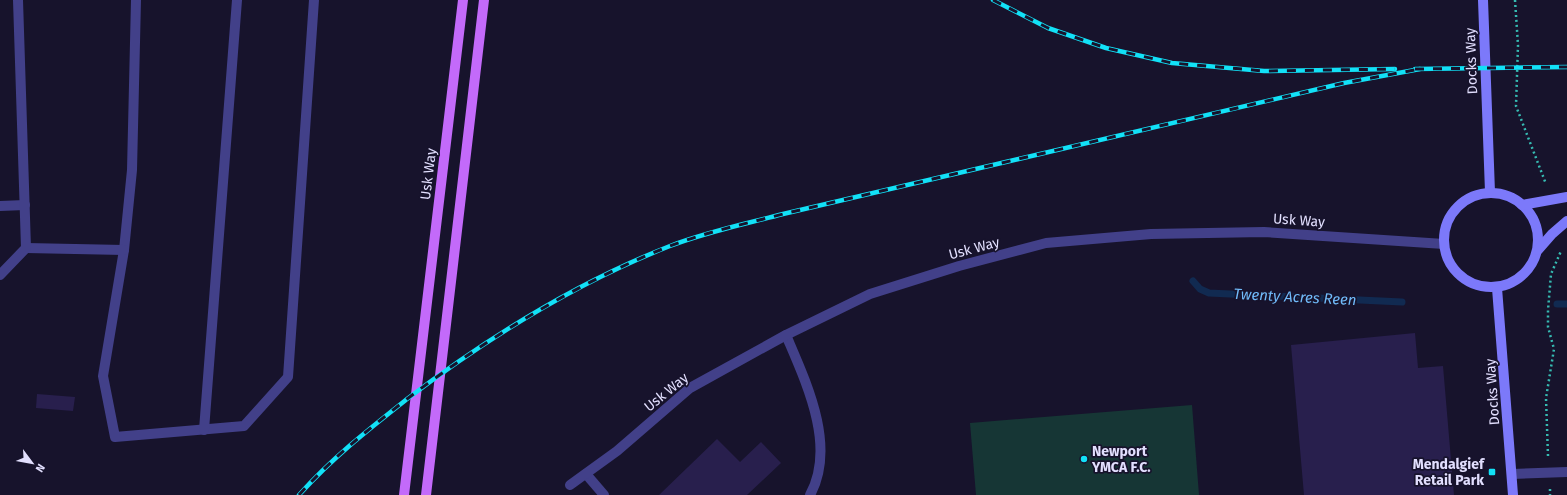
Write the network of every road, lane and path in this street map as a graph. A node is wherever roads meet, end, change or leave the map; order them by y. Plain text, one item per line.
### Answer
1 (18, 0) edge
2 (136, 0) edge
3 (237, 0) edge
4 (314, 0) edge
5 (463, 0) edge
6 (484, 0) edge
7 (1483, 0) edge
8 (1515, 0) edge
9 (1490, 192) junction
10 (1567, 197) edge
11 (1552, 201) junction
12 (25, 205) junction
13 (1522, 205) junction
14 (0, 206) edge
15 (1567, 221) edge
16 (1444, 244) junction
17 (26, 248) junction
18 (1562, 248) dead end
19 (124, 250) junction
20 (1538, 250) junction
21 (0, 275) edge
22 (1497, 288) junction
23 (786, 335) junction
24 (204, 430) junction
25 (1547, 448) dead end
26 (1567, 472) edge
27 (586, 474) junction
28 (1512, 474) junction
29 (570, 485) dead end
30 (404, 495) edge
31 (426, 495) edge
32 (604, 495) edge
33 (810, 495) edge
34 (1513, 495) edge

1 - 12 street
2 - 19 street
3 - 24 street
4 - 24 street
5 - 30 main road, Usk Way
6 - 31 main road
7 - 9 street, Docks Way
8 - 11 path
9 - 13 street
9 - 16 street
10 - 11 street
11 - 13 street
12 - 14 street
12 - 17 street
13 - 20 street
15 - 20 street
16 - 22 street
16 - 23 street, Usk Way
17 - 19 street
17 - 21 street
18 - 25 path
19 - 24 street
20 - 22 street
22 - 28 street, Docks Way
23 - 27 street, Usk Way
23 - 33 street
26 - 28 street
27 - 29 street, Usk Way
27 - 32 street
28 - 34 street, Docks Way

